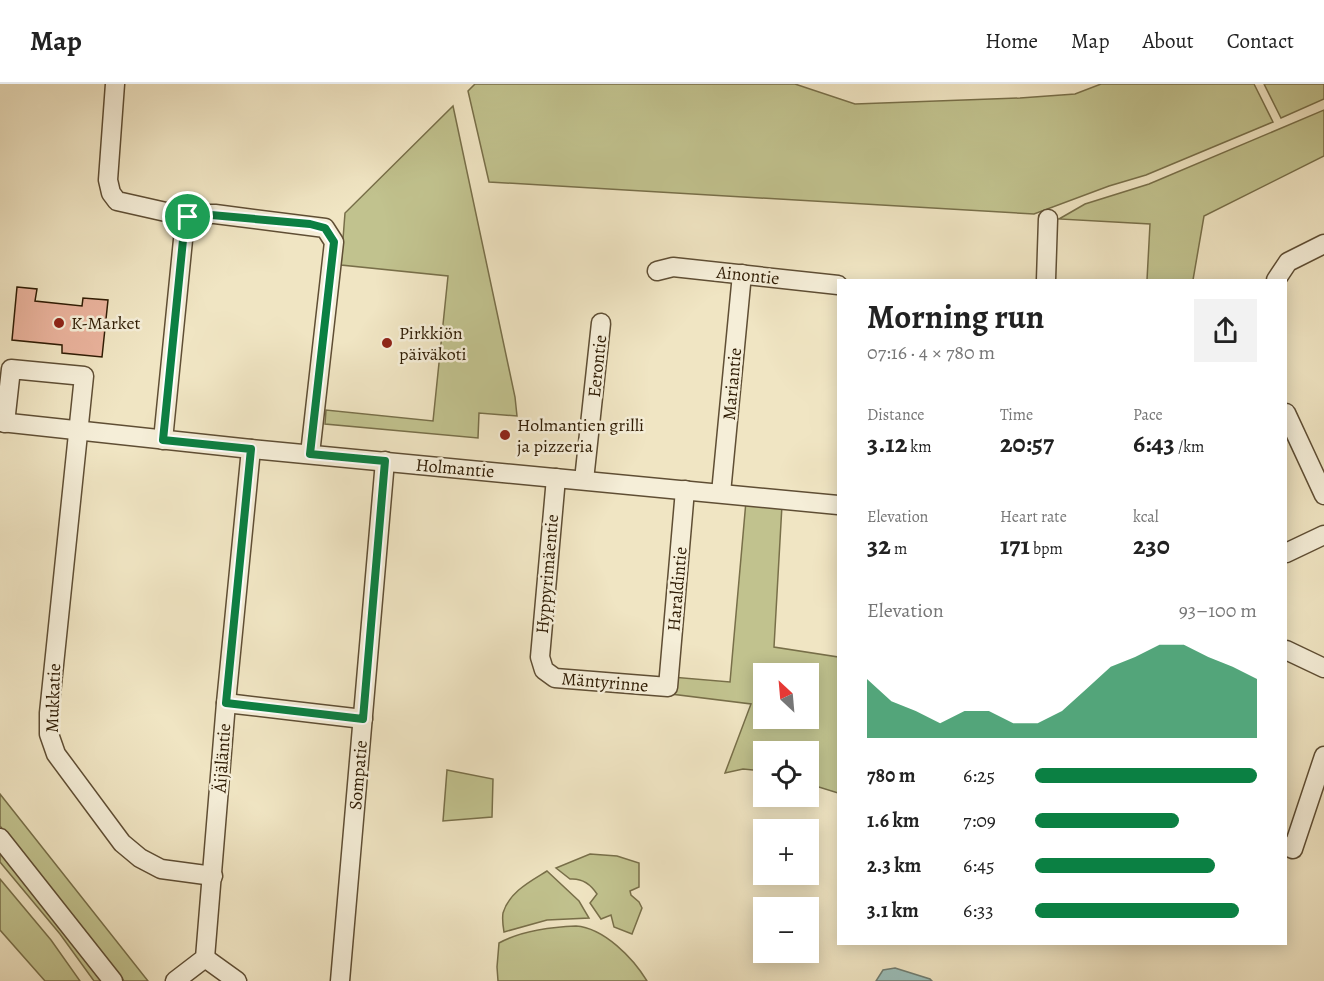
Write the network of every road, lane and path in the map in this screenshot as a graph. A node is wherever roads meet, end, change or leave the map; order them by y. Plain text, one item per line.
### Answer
1 (114, 84) edge
2 (188, 217) junction
3 (1048, 219) dead end
4 (1324, 244) edge
5 (657, 271) dead end
6 (742, 274) junction
7 (1046, 279) edge
8 (1277, 279) edge
9 (837, 285) edge
10 (602, 323) dead end
11 (1287, 415) edge
12 (3, 423) edge
13 (79, 431) junction
14 (163, 440) junction
15 (251, 449) junction
16 (310, 454) junction
17 (385, 461) junction
18 (556, 478) junction
19 (584, 480) junction
20 (685, 490) junction
21 (721, 493) junction
22 (1324, 495) edge
23 (837, 505) edge
24 (1324, 535) edge
25 (1287, 553) edge
26 (1287, 650) edge
27 (1324, 668) edge
28 (544, 670) joint
29 (668, 687) joint
30 (226, 703) junction
31 (363, 719) junction
32 (1324, 756) edge
33 (0, 838) edge
34 (1289, 847) edge
35 (213, 876) junction
36 (205, 958) junction
37 (113, 981) edge
38 (175, 981) edge
39 (237, 981) edge
40 (340, 981) edge

1 - 2 street
2 - 14 street
2 - 16 street
3 - 7 street
4 - 8 street
5 - 6 street, Ainontie
6 - 9 street, Ainontie
6 - 21 street, Mariantie
10 - 19 street, Eerontie
11 - 22 street
12 - 13 street, Holmantie
12 - 13 street, Mukkatie
13 - 14 street, Holmantie
13 - 35 street, Mukkatie
14 - 15 street, Holmantie
15 - 16 street, Holmantie
15 - 30 street, Äijäläntie
16 - 17 street, Holmantie
17 - 18 street, Holmantie
17 - 31 street, Sompatie
18 - 19 street, Holmantie
18 - 28 street, Hyppyrimäentie
19 - 20 street, Holmantie
20 - 21 street, Holmantie
20 - 29 street, Haraldintie
21 - 23 street, Holmantie
24 - 25 street
26 - 27 street
28 - 29 street, Mäntyrinne
30 - 31 street
30 - 35 street, Äijäläntie
31 - 40 street, Sompatie
32 - 34 street
33 - 37 street
35 - 36 street, Äijäläntie
36 - 38 street
36 - 39 street

